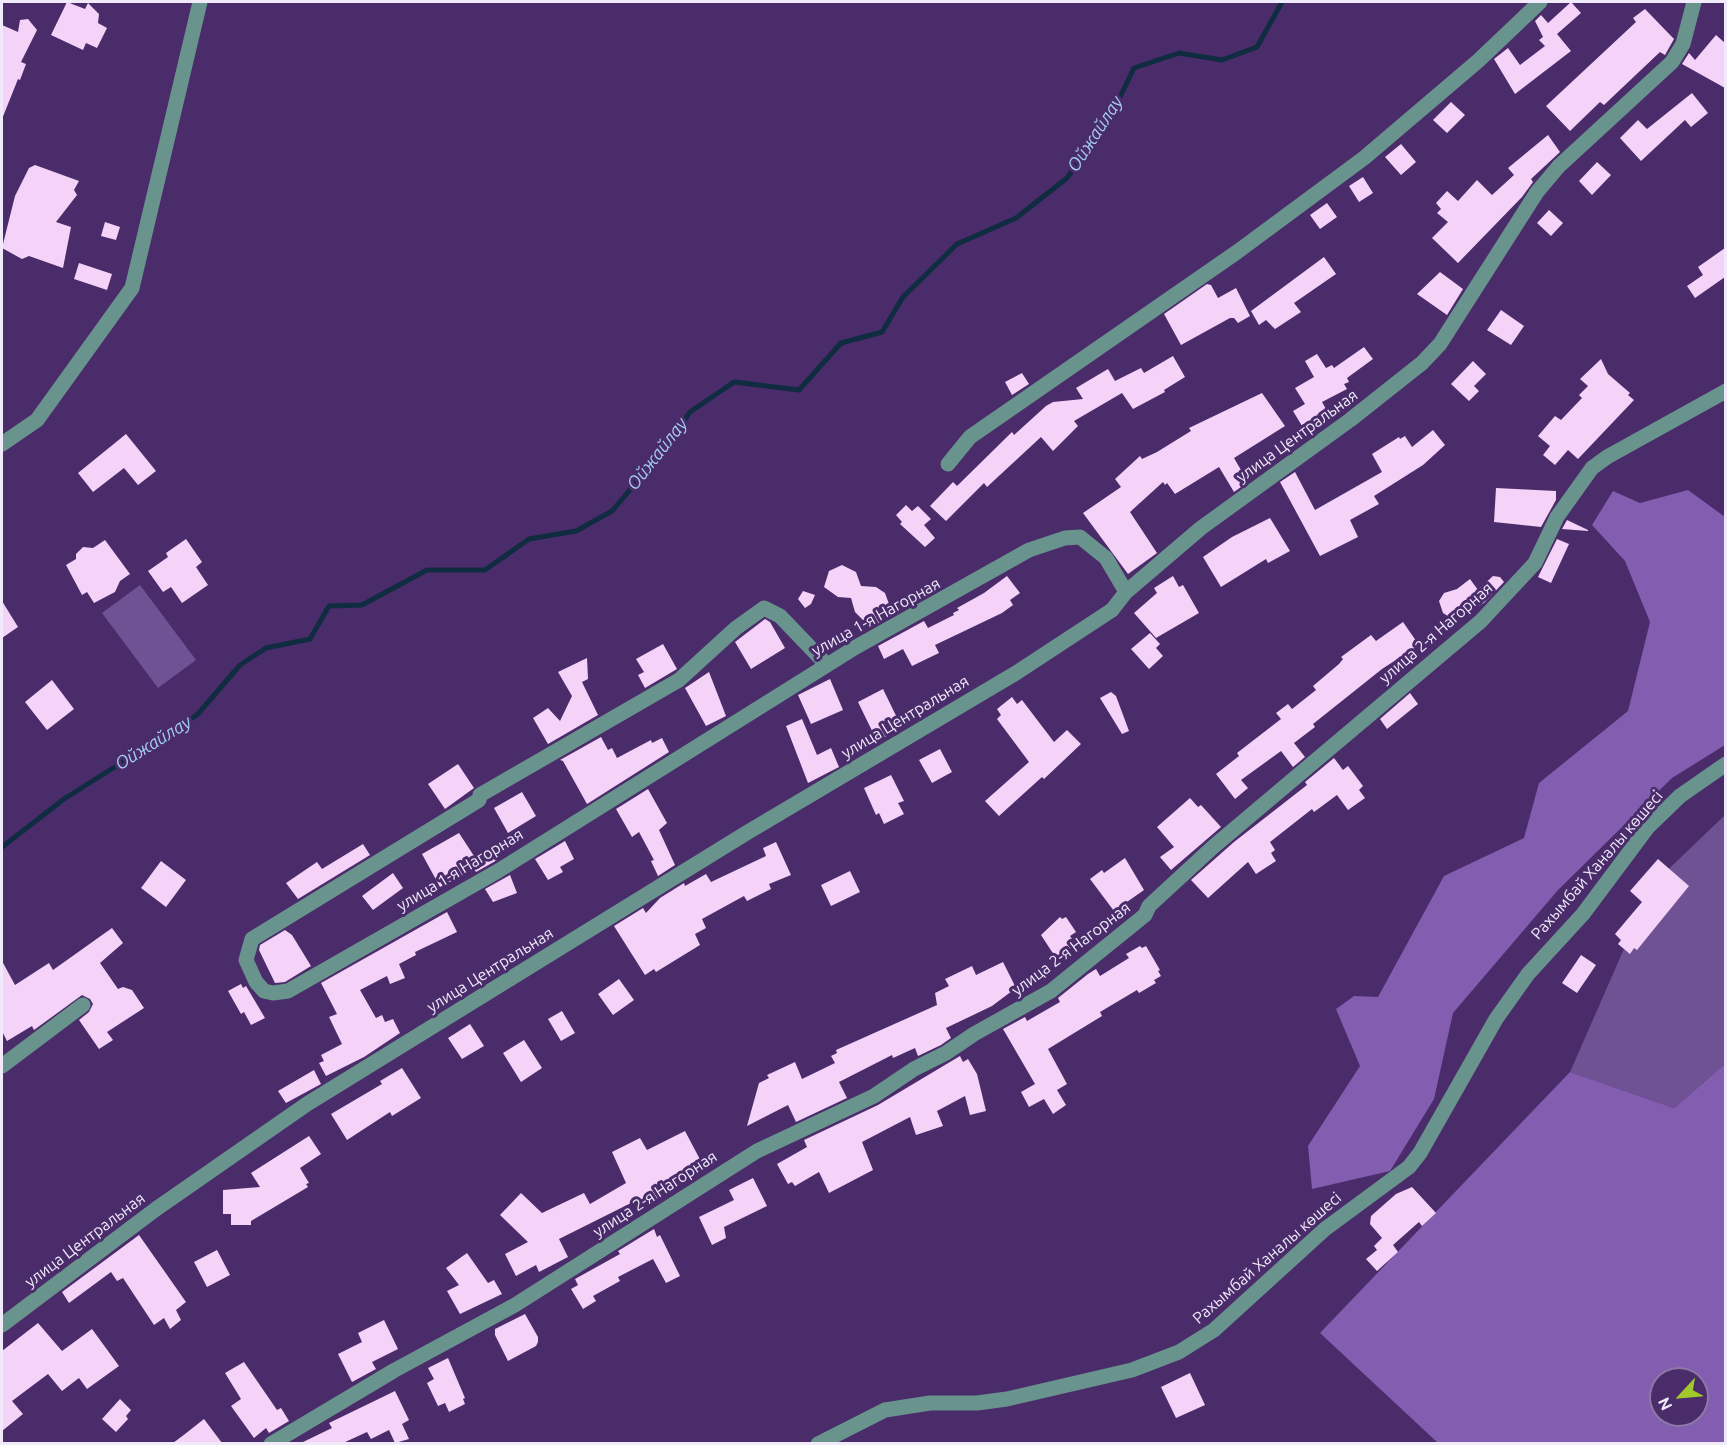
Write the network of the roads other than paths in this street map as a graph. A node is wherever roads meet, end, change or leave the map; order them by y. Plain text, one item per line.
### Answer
1 (200, 2) edge
2 (1540, 2) edge
3 (1694, 2) edge
4 (1725, 391) edge
5 (2, 444) edge
6 (948, 464) dead end
7 (1126, 592) junction
8 (827, 665) junction
9 (1725, 764) edge
10 (83, 1005) dead end
11 (2, 1066) edge
12 (2, 1325) edge
13 (271, 1443) edge
14 (818, 1443) edge

1 - 5 street
2 - 6 street
3 - 7 street, улица Центральная
4 - 13 street, улица 2-я Нагорная
7 - 8 street, улица 1-я Нагорная
7 - 12 street, улица Центральная
8 - 8 street, улица 1-я Нагорная
9 - 14 street, Рахымбай Ханалы көшесі
10 - 11 street

